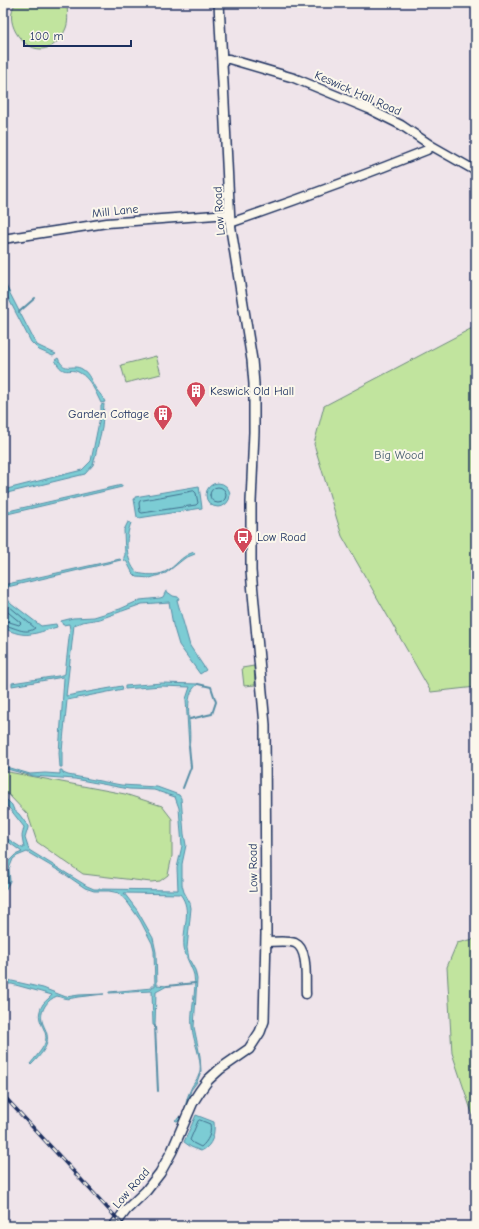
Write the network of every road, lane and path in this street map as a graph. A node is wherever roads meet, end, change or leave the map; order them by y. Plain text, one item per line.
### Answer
1 (219, 3) edge
2 (222, 59) junction
3 (432, 146) junction
4 (476, 171) edge
5 (230, 218) junction
6 (3, 239) edge
7 (266, 942) junction
8 (306, 994) dead end
9 (114, 1226) edge

1 - 2 street, Low Road
2 - 3 street, Keswick Hall Road
2 - 5 street, Low Road
3 - 4 street, Keswick Hall Road
3 - 5 street, Mill Lane
5 - 6 street, Mill Lane
5 - 7 street, Low Road
7 - 8 street
7 - 9 street, Low Road

